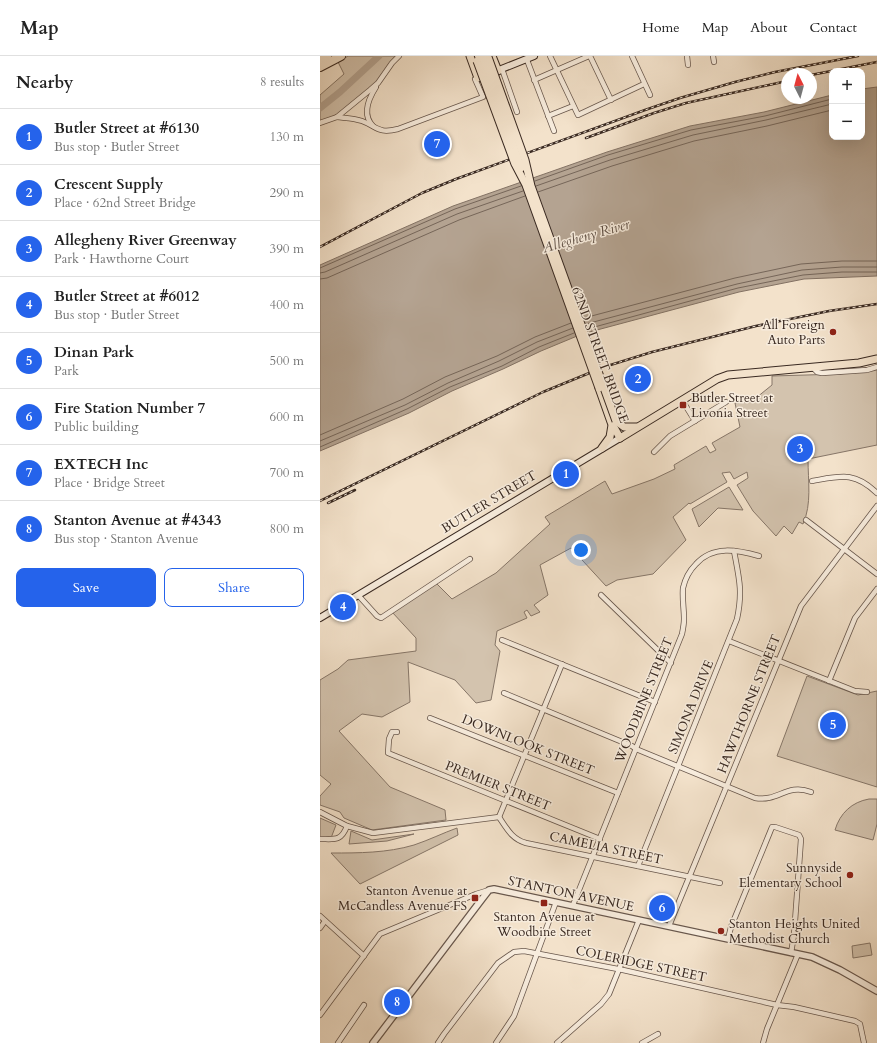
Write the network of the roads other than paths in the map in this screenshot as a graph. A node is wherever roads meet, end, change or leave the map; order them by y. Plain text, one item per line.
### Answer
1 (327, 56) edge
2 (341, 56) edge
3 (399, 56) edge
4 (470, 56) edge
5 (534, 56) edge
6 (550, 56) edge
7 (590, 56) edge
8 (632, 56) edge
9 (686, 56) edge
10 (713, 56) edge
11 (483, 57) edge
12 (320, 58) edge
13 (527, 60) junction
14 (714, 62) dead end
15 (688, 65) dead end
16 (320, 67) edge
17 (500, 70) junction
18 (557, 71) junction
19 (477, 79) junction
20 (534, 80) junction
21 (378, 83) junction
22 (644, 84) junction
23 (650, 95) dead end
24 (611, 100) junction
25 (574, 106) junction
26 (516, 112) dead end
27 (548, 116) junction
28 (337, 117) junction
29 (320, 123) edge
30 (377, 129) junction
31 (554, 131) dead end
32 (528, 186) junction
33 (877, 359) edge
34 (812, 367) junction
35 (877, 367) edge
36 (682, 400) junction
37 (726, 402) dead end
38 (695, 421) junction
39 (616, 426) junction
40 (638, 427) junction
41 (620, 438) junction
42 (602, 448) junction
43 (654, 452) dead end
44 (812, 481) dead end
45 (877, 493) edge
46 (877, 506) edge
47 (806, 520) dead end
48 (845, 549) junction
49 (734, 551) junction
50 (758, 556) dead end
51 (470, 560) dead end
52 (877, 574) edge
53 (877, 589) edge
54 (358, 595) junction
55 (601, 595) dead end
56 (320, 618) edge
57 (502, 640) dead end
58 (729, 641) junction
59 (778, 661) junction
60 (671, 663) junction
61 (562, 664) junction
62 (829, 681) junction
63 (867, 692) dead end
64 (504, 693) dead end
65 (655, 702) junction
66 (543, 710) junction
67 (430, 718) dead end
68 (397, 732) dead end
69 (636, 750) junction
70 (524, 755) junction
71 (678, 767) junction
72 (727, 786) junction
73 (811, 792) dead end
74 (618, 793) junction
75 (506, 801) junction
76 (320, 812) edge
77 (499, 817) junction
78 (347, 826) junction
79 (320, 839) edge
80 (600, 839) junction
81 (593, 857) junction
82 (638, 866) junction
83 (690, 877) junction
84 (720, 883) dead end
85 (489, 890) junction
86 (556, 902) junction
87 (573, 905) junction
88 (320, 916) edge
89 (639, 920) junction
90 (325, 921) junction
91 (670, 926) junction
92 (320, 928) edge
93 (728, 939) junction
94 (791, 953) junction
95 (537, 954) junction
96 (798, 954) junction
97 (364, 956) junction
98 (619, 970) junction
99 (877, 991) edge
100 (364, 1005) dead end
101 (777, 1005) junction
102 (320, 1015) edge
103 (658, 1034) dead end
104 (338, 1043) edge
105 (373, 1043) edge
106 (438, 1043) edge
107 (496, 1043) edge
108 (557, 1043) edge
109 (642, 1043) edge
110 (763, 1043) edge
111 (864, 1043) edge

1 - 12 highway
2 - 16 highway
3 - 21 street
4 - 19 highway
5 - 13 main road
6 - 18 street
7 - 18 street
7 - 24 street
8 - 22 street
9 - 15 street
10 - 14 street
11 - 17 highway
11 - 32 highway, bridge
11 - 32 highway, 62ND STREET BRIDGE, bridge
11 - 32 highway, 62ND STREET BRIDGE, bridge
13 - 17 main road
13 - 20 street
17 - 19 main road
17 - 26 street
18 - 20 street
18 - 25 street
19 - 30 street
20 - 27 street
21 - 28 street
21 - 30 street
22 - 23 street
22 - 24 street
24 - 25 street
25 - 27 street
27 - 31 street
28 - 29 street
28 - 30 street
32 - 39 highway, 62ND STREET BRIDGE, bridge
33 - 34 highway, BUTLER STREET
34 - 35 street
34 - 36 highway, BUTLER STREET
36 - 38 street
36 - 40 highway, BUTLER STREET
37 - 38 street
38 - 43 street
39 - 40 highway
39 - 41 highway, 62ND STREET BRIDGE
39 - 42 highway
40 - 41 highway, BUTLER STREET
41 - 42 main road, BUTLER STREET
42 - 54 main road, BUTLER STREET
44 - 45 street
46 - 48 street, HAWTHORNE STREET
47 - 48 street
48 - 52 street
48 - 59 street, HAWTHORNE STREET
49 - 50 street, WOODBINE STREET
49 - 58 street, SIMONA DRIVE
49 - 60 street, WOODBINE STREET
51 - 54 street
53 - 62 street
54 - 56 main road, BUTLER STREET
55 - 60 street
57 - 61 street
58 - 59 street
58 - 71 street, SIMONA DRIVE
59 - 62 street
59 - 72 street, HAWTHORNE STREET
60 - 65 street, WOODBINE STREET
61 - 65 street
61 - 66 street
62 - 63 street
64 - 66 street
65 - 69 street, WOODBINE STREET
66 - 69 street
66 - 70 street
67 - 70 street, DOWNLOOK STREET
68 - 75 street, PREMIER STREET
69 - 71 street
69 - 74 street, WOODBINE STREET
70 - 74 street, DOWNLOOK STREET
70 - 75 street
71 - 72 street
71 - 82 street, SIMONA DRIVE
72 - 73 street
72 - 83 street, HAWTHORNE STREET
74 - 80 street, WOODBINE STREET
75 - 77 street
75 - 80 street, PREMIER STREET
76 - 78 street
77 - 78 street
77 - 81 street, CAMELIA STREET
78 - 79 street
80 - 81 street, WOODBINE STREET
81 - 82 street, CAMELIA STREET
81 - 87 street, WOODBINE STREET
82 - 83 street, CAMELIA STREET
83 - 84 street, CAMELIA STREET
83 - 91 street, HAWTHORNE STREET
85 - 86 street, STANTON AVENUE
85 - 97 street
85 - 105 street, STANTON AVENUE
86 - 87 street, STANTON AVENUE
86 - 95 street
87 - 89 street, STANTON AVENUE
88 - 90 street
89 - 91 street, STANTON AVENUE
89 - 98 street
90 - 92 street
90 - 97 street
91 - 93 street, STANTON AVENUE
93 - 94 street, STANTON AVENUE
93 - 94 street
94 - 96 street, STANTON AVENUE
95 - 98 street, COLERIDGE STREET
95 - 106 street, COLERIDGE STREET
95 - 107 street
96 - 99 street, STANTON AVENUE
96 - 101 street
97 - 102 street
98 - 101 street, COLERIDGE STREET
98 - 108 street
100 - 104 street
101 - 110 street
101 - 111 street, COLERIDGE STREET
103 - 109 street

